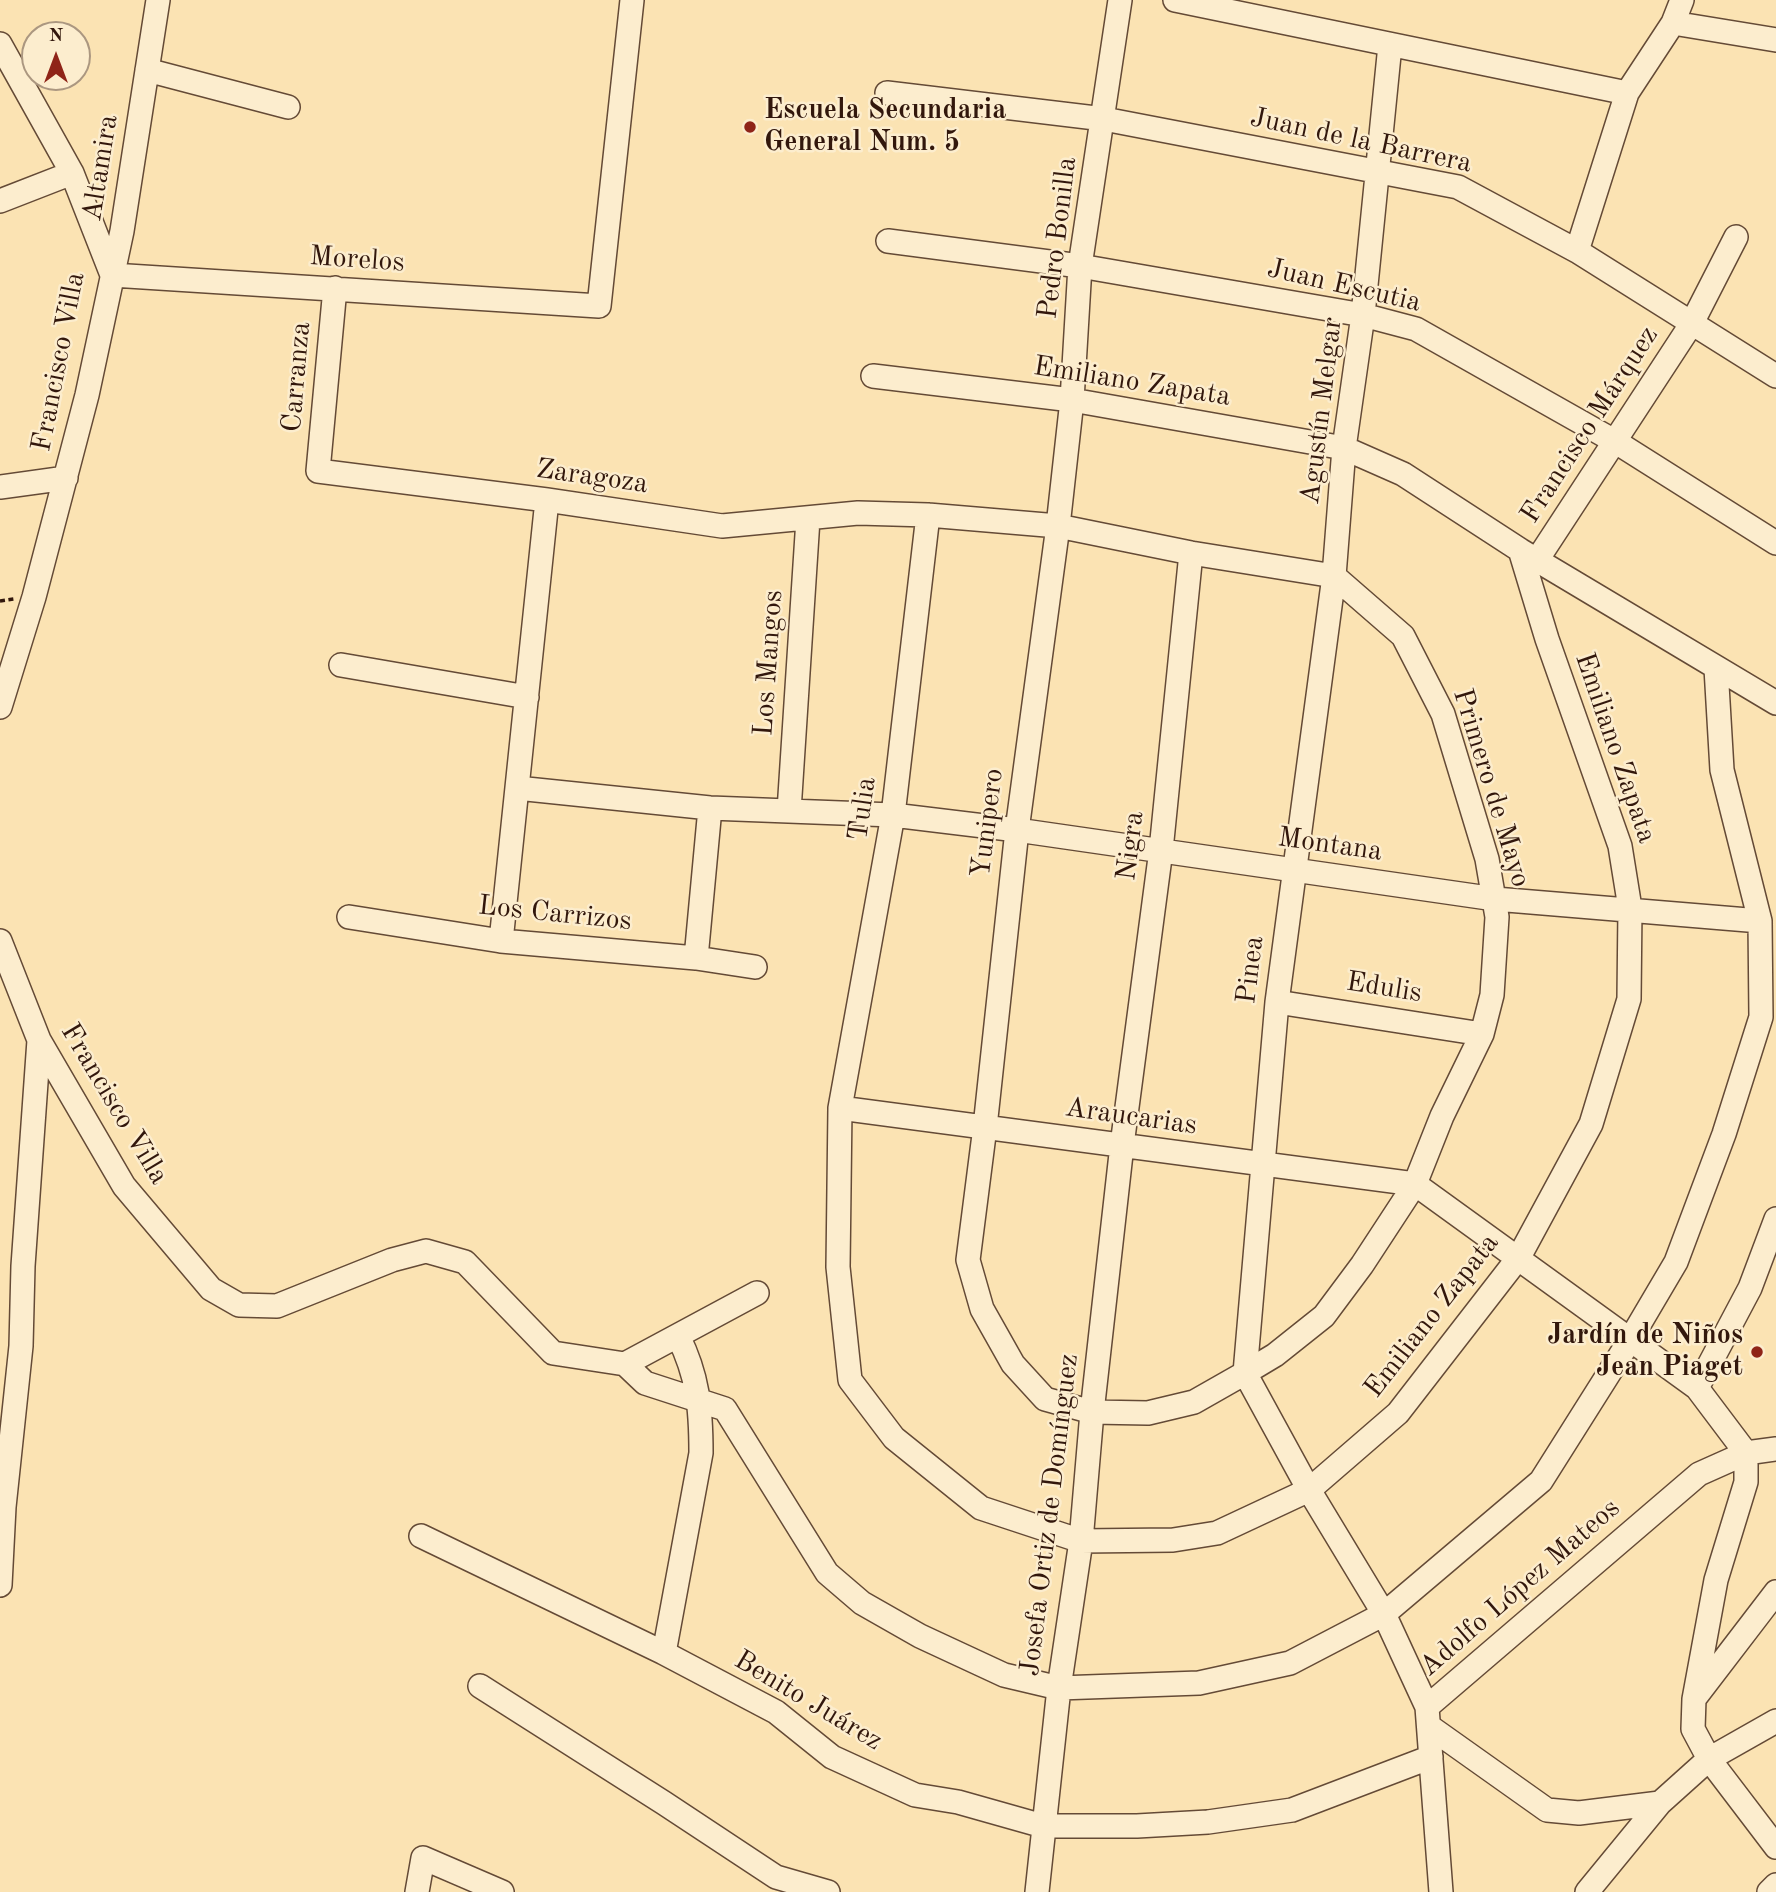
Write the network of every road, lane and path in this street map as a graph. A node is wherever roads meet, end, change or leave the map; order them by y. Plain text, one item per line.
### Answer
1 (158, 0) edge
2 (632, 0) edge
3 (1120, 0) edge
4 (1175, 0) edge
5 (1682, 0) edge
6 (1673, 23) junction
7 (1776, 40) edge
8 (0, 44) edge
9 (1390, 45) junction
10 (147, 70) junction
11 (887, 93) dead end
12 (1627, 93) junction
13 (288, 107) dead end
14 (1104, 119) junction
15 (1376, 172) junction
16 (72, 173) junction
17 (0, 201) edge
18 (1736, 237) dead end
19 (888, 241) dead end
20 (1577, 251) junction
21 (1080, 266) junction
22 (112, 275) junction
23 (335, 288) junction
24 (1363, 315) junction
25 (1692, 323) junction
26 (873, 376) dead end
27 (1776, 376) edge
28 (1072, 400) junction
29 (1616, 442) junction
30 (1344, 448) junction
31 (318, 471) joint
32 (66, 478) junction
33 (0, 487) edge
34 (547, 500) junction
35 (928, 515) junction
36 (808, 519) junction
37 (1058, 526) junction
38 (1776, 543) edge
39 (1191, 553) junction
40 (1528, 555) junction
41 (1335, 576) junction
42 (341, 665) dead end
43 (1716, 668) junction
44 (527, 697) junction
45 (1776, 703) edge
46 (0, 704) edge
47 (517, 788) junction
48 (710, 808) junction
49 (789, 811) junction
50 (893, 815) junction
51 (1017, 830) junction
52 (1161, 850) junction
53 (1294, 870) junction
54 (1495, 899) junction
55 (1630, 908) junction
56 (349, 917) dead end
57 (1760, 920) junction
58 (0, 941) edge
59 (500, 941) junction
60 (696, 958) junction
61 (755, 967) dead end
62 (1277, 1002) junction
63 (1482, 1034) junction
64 (39, 1041) junction
65 (839, 1108) junction
66 (985, 1127) junction
67 (1122, 1145) junction
68 (1261, 1164) junction
69 (1415, 1184) junction
70 (1776, 1219) edge
71 (1519, 1257) junction
72 (757, 1293) dead end
73 (678, 1336) junction
74 (1630, 1340) junction
75 (10, 1347) edge
76 (625, 1364) junction
77 (1245, 1373) junction
78 (1697, 1388) junction
79 (699, 1400) junction
80 (1092, 1412) junction
81 (1776, 1449) edge
82 (1746, 1453) junction
83 (1309, 1490) junction
84 (2, 1507) edge
85 (421, 1536) dead end
86 (1081, 1541) junction
87 (0, 1585) edge
88 (1776, 1592) edge
89 (1384, 1614) junction
90 (664, 1653) junction
91 (480, 1686) dead end
92 (1059, 1688) junction
93 (1694, 1699) junction
94 (1428, 1717) junction
95 (1776, 1721) edge
96 (1431, 1757) junction
97 (1709, 1759) junction
98 (1660, 1802) junction
99 (1043, 1826) junction
100 (1776, 1847) edge
101 (1776, 1885) edge
102 (417, 1892) edge
103 (502, 1892) edge
104 (828, 1892) edge
105 (1037, 1892) edge
106 (1441, 1892) edge
107 (1587, 1892) edge
108 (1769, 1892) edge

1 - 10 street, Altamira
2 - 23 street, Morelos
3 - 14 street, Pedro Bonilla
4 - 9 street
5 - 6 street
6 - 7 street
6 - 12 street
8 - 16 street, Francisco Villa
9 - 12 street
9 - 15 street, Agustín Melgar
10 - 13 street
10 - 22 street, Altamira
11 - 14 street, Juan de la Barrera
12 - 20 street
14 - 15 street, Juan de la Barrera
14 - 21 street, Pedro Bonilla
15 - 20 street, Juan de la Barrera
15 - 24 street, Agustín Melgar
16 - 17 street
16 - 22 street, Francisco Villa
18 - 25 street, Francisco Márquez
19 - 21 street, Juan Escutia
20 - 25 street, Juan de la Barrera
21 - 24 street, Juan Escutia
21 - 28 street, Pedro Bonilla
22 - 23 street, Morelos
22 - 32 street, Francisco Villa
23 - 31 street, Carranza
24 - 29 street, Juan Escutia
24 - 30 street, Agustín Melgar
25 - 27 street, Juan de la Barrera
25 - 29 street, Francisco Márquez
26 - 28 street, Emiliano Zapata
28 - 30 street, Emiliano Zapata
28 - 37 street, Pedro Bonilla
29 - 38 street, Juan Escutia
29 - 40 street, Francisco Márquez
30 - 40 street, Emiliano Zapata
30 - 41 street, Agustín Melgar
31 - 34 street, Zaragoza
32 - 33 street
32 - 46 street, Francisco Villa
34 - 36 street, Zaragoza
34 - 44 street
35 - 36 street, Zaragoza
35 - 37 street
35 - 50 street, Tulia
36 - 49 street, Los Mangos
37 - 39 street
37 - 51 street, Yunipero
39 - 41 street
39 - 52 street, Nigra
40 - 43 street, Emiliano Zapata
40 - 55 street, Emiliano Zapata
41 - 53 street, Pinea
41 - 54 street, Primero de Mayo
42 - 44 street
43 - 45 street, Emiliano Zapata
43 - 57 street
44 - 47 street
47 - 48 street, Montana
47 - 59 street
48 - 49 street, Montana
48 - 60 street
49 - 50 street, Montana
50 - 51 street, Montana
50 - 65 street, Tulia
51 - 52 street, Montana
51 - 66 street, Yunipero
52 - 53 street, Montana
52 - 67 street, Nigra
53 - 54 street, Montana
53 - 62 street, Pinea
54 - 55 street, Montana
54 - 63 street, Primero de Mayo
55 - 57 street, Montana
55 - 71 street, Emiliano Zapata
56 - 59 street, Los Carrizos
57 - 74 street
58 - 64 street, Francisco Villa
59 - 60 street, Los Carrizos
60 - 61 street, Los Carrizos
62 - 63 street, Edulis
62 - 68 street, Pinea
63 - 69 street, Primero de Mayo
64 - 75 street
64 - 76 street, Francisco Villa
65 - 66 street, Araucarias
65 - 86 street, Emiliano Zapata
66 - 67 street, Araucarias
66 - 80 street
67 - 68 street, Araucarias
67 - 80 street, Josefa Ortiz de Domínguez
68 - 69 street, Araucarias
68 - 77 street, Pinea
69 - 71 street
69 - 77 street
70 - 78 street
71 - 74 street
71 - 83 street, Emiliano Zapata
72 - 73 street
73 - 76 street
73 - 79 street
74 - 78 street
74 - 89 street
75 - 84 street
76 - 79 street
77 - 80 street
77 - 83 street
78 - 82 street
79 - 90 street
79 - 92 street
80 - 86 street, Josefa Ortiz de Domínguez
81 - 82 street, Adolfo López Mateos
82 - 93 street
82 - 94 street, Adolfo López Mateos
83 - 86 street, Emiliano Zapata
83 - 89 street
84 - 87 street
85 - 90 street, Benito Juárez
86 - 92 street, Josefa Ortiz de Domínguez
88 - 93 street
89 - 92 street
89 - 94 street
90 - 99 street, Benito Juárez
91 - 104 street
92 - 99 street, Josefa Ortiz de Domínguez
93 - 97 street
94 - 96 street
94 - 98 street
95 - 97 street
96 - 99 street, Benito Juárez
96 - 106 street
97 - 98 street
97 - 100 street
98 - 107 street
99 - 105 street, Josefa Ortiz de Domínguez
101 - 108 street
102 - 103 street

